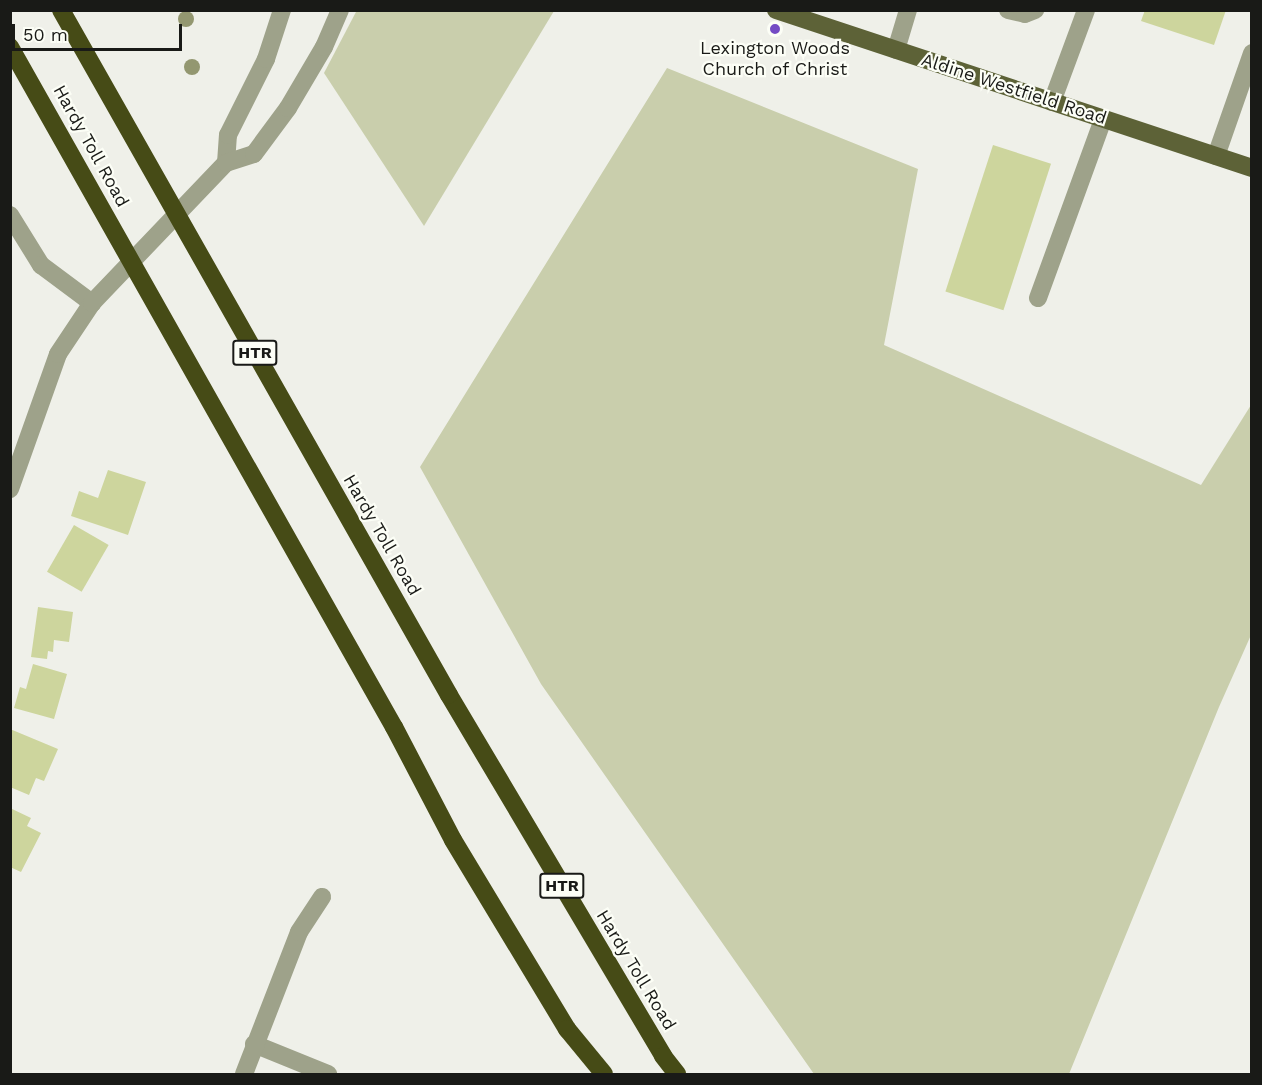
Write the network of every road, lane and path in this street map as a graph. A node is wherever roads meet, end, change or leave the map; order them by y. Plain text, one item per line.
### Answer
1 (61, 10) edge
2 (282, 10) edge
3 (340, 10) edge
4 (776, 10) edge
5 (908, 10) edge
6 (1008, 10) edge
7 (1035, 10) edge
8 (1086, 10) edge
9 (10, 46) edge
10 (896, 50) junction
11 (1251, 53) edge
12 (1052, 102) junction
13 (1103, 119) junction
14 (1216, 156) junction
15 (226, 163) junction
16 (1251, 168) edge
17 (10, 215) edge
18 (1038, 298) dead end
19 (92, 303) junction
20 (10, 489) edge
21 (322, 897) dead end
22 (254, 1044) junction
23 (244, 1074) edge
24 (328, 1074) edge
25 (604, 1074) edge
26 (677, 1074) edge

1 - 26 highway, Hardy Toll Road / HTR, bridge
2 - 15 street
3 - 15 street
4 - 10 main road, Aldine Westfield Road
5 - 10 street
6 - 7 street
8 - 12 street
9 - 25 highway, Hardy Toll Road, bridge
10 - 12 main road, Aldine Westfield Road
11 - 14 street
12 - 13 main road, Aldine Westfield Road
13 - 14 main road, Aldine Westfield Road
13 - 18 street
14 - 16 main road, Aldine Westfield Road
15 - 19 street
17 - 19 street
19 - 20 street
21 - 22 street
22 - 23 street
22 - 24 street

